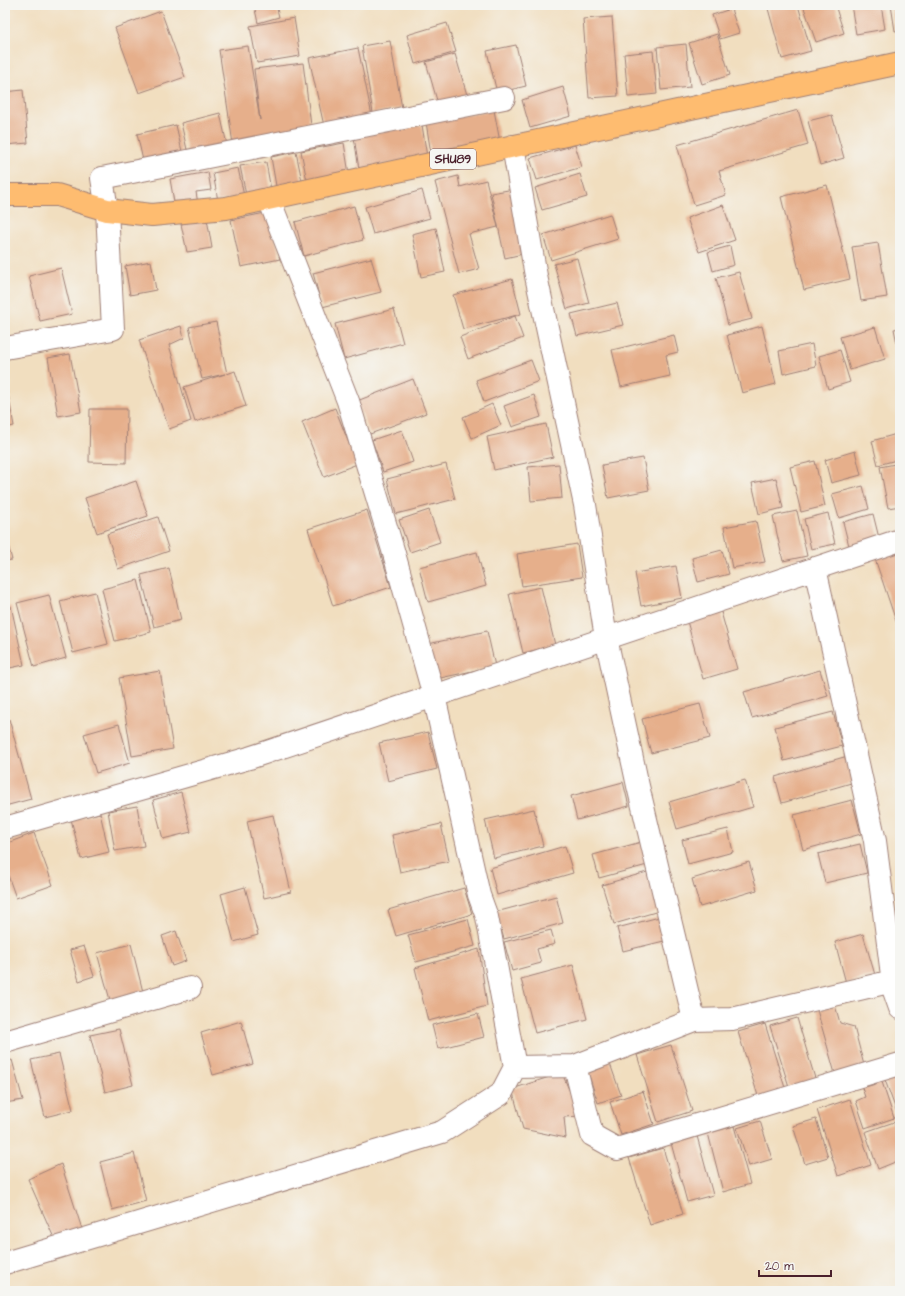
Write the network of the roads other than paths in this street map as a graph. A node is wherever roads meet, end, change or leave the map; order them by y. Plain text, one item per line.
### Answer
1 (900, 63) edge
2 (504, 98) dead end
3 (513, 146) junction
4 (5, 195) edge
5 (269, 199) junction
6 (106, 210) junction
7 (5, 348) edge
8 (900, 540) edge
9 (815, 568) junction
10 (606, 638) junction
11 (434, 696) junction
12 (5, 828) edge
13 (893, 981) junction
14 (190, 988) dead end
15 (900, 1008) edge
16 (694, 1020) junction
17 (5, 1042) edge
18 (900, 1064) edge
19 (575, 1066) junction
20 (515, 1067) junction
21 (5, 1263) edge

1 - 3 main road, SHU89
2 - 6 street
3 - 5 main road, SHU89
3 - 10 street
4 - 6 main road, SHU89
5 - 6 main road, SHU89
5 - 11 street
6 - 7 street
8 - 9 street
9 - 10 street
9 - 13 street
10 - 11 street
10 - 16 street
11 - 12 street
11 - 20 street
13 - 15 street
13 - 16 street
14 - 17 street
16 - 19 street
18 - 19 street
19 - 20 street
20 - 21 street

